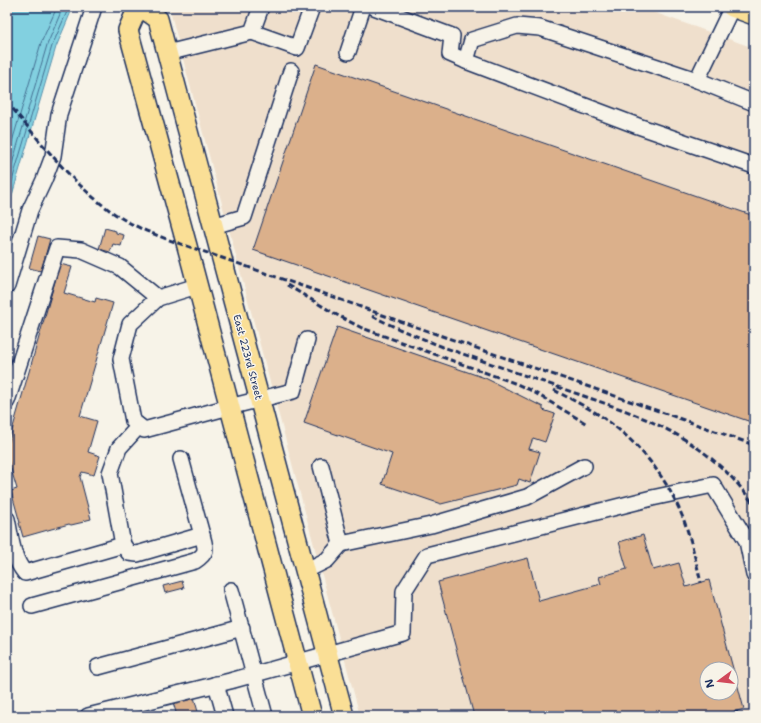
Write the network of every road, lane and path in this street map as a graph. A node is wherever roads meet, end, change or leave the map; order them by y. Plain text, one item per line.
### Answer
1 (94, 7) edge
2 (139, 7) edge
3 (261, 7) edge
4 (312, 7) edge
5 (363, 7) edge
6 (374, 7) edge
7 (732, 7) edge
8 (754, 15) edge
9 (252, 32) junction
10 (348, 52) dead end
11 (167, 53) junction
12 (466, 61) junction
13 (291, 71) dead end
14 (697, 80) junction
15 (754, 103) edge
16 (754, 166) edge
17 (213, 226) junction
18 (7, 286) edge
19 (197, 286) junction
20 (158, 298) junction
21 (307, 340) dead end
22 (260, 400) junction
23 (7, 401) edge
24 (229, 407) junction
25 (138, 426) junction
26 (181, 459) dead end
27 (321, 466) dead end
28 (584, 466) dead end
29 (7, 519) edge
30 (202, 535) junction
31 (341, 544) junction
32 (123, 545) junction
33 (305, 571) junction
34 (754, 575) edge
35 (232, 590) dead end
36 (32, 606) dead end
37 (242, 628) junction
38 (327, 654) junction
39 (297, 662) junction
40 (98, 667) dead end
41 (254, 674) junction
42 (216, 684) junction
43 (88, 716) edge
44 (225, 716) edge
45 (265, 716) edge
46 (312, 716) edge
47 (344, 716) edge

1 - 18 lane
2 - 11 main road, East 223rd Street
2 - 19 main road, East 223rd Street
3 - 9 lane
4 - 9 lane
5 - 10 lane
6 - 12 lane
7 - 8 main road
7 - 14 lane
9 - 11 lane
11 - 17 main road, East 223rd Street
12 - 14 lane
12 - 16 lane
13 - 17 lane
14 - 15 lane
17 - 22 main road, East 223rd Street
19 - 20 lane
19 - 24 main road, East 223rd Street
20 - 23 lane
20 - 25 lane
21 - 22 lane
22 - 24 lane
22 - 33 main road, East 223rd Street
24 - 25 lane
24 - 39 main road, East 223rd Street
25 - 32 lane
26 - 30 lane
27 - 31 lane
28 - 31 lane
29 - 32 lane
30 - 32 lane
30 - 36 lane
31 - 33 lane
33 - 38 main road, East 223rd Street
34 - 38 lane
35 - 37 lane
37 - 40 lane
37 - 41 lane
38 - 39 lane
38 - 47 main road, East 223rd Street
39 - 41 lane
39 - 46 main road, East 223rd Street
41 - 42 lane
41 - 45 lane
42 - 43 lane
42 - 44 lane

